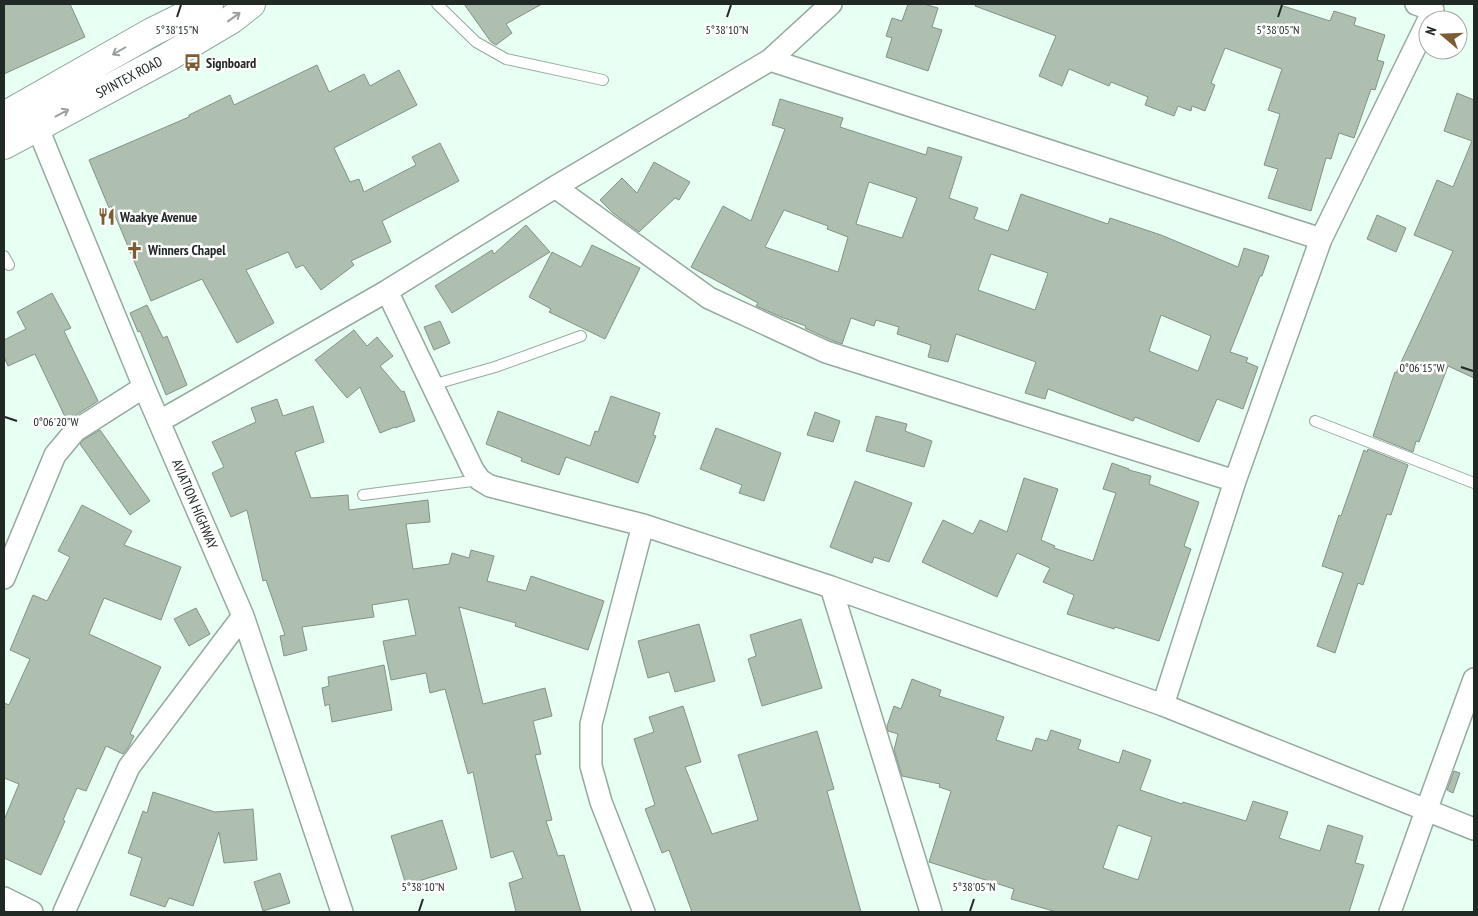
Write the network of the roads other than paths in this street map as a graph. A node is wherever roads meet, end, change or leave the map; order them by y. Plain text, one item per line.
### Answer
1 (209, 4) edge
2 (251, 4) edge
3 (437, 4) edge
4 (831, 4) edge
5 (1418, 33) edge
6 (770, 60) junction
7 (603, 80) dead end
8 (22, 115) edge
9 (4, 145) edge
10 (555, 187) junction
11 (1321, 239) junction
12 (387, 291) junction
13 (581, 336) dead end
14 (432, 386) junction
15 (144, 387) junction
16 (160, 421) junction
17 (1315, 421) dead end
18 (480, 480) junction
19 (1235, 481) junction
20 (1474, 483) edge
21 (363, 495) dead end
22 (643, 525) junction
23 (4, 578) edge
24 (831, 587) junction
25 (243, 616) junction
26 (1474, 679) edge
27 (1163, 705) junction
28 (1426, 811) junction
29 (1474, 829) edge
30 (4, 898) edge
31 (31, 912) edge
32 (64, 912) edge
33 (342, 912) edge
34 (644, 912) edge
35 (931, 912) edge
36 (1390, 912) edge

1 -> 8 main road, SPINTEX ROAD
8 -> 2 main road, SPINTEX ROAD
3 - 7 lane
4 - 6 street
5 - 11 street
6 - 10 street
6 - 11 street
8 - 9 main road, SPINTEX ROAD
8 - 15 street, AVIATION HIGHWAY
10 - 12 street
10 - 19 street
11 - 19 street
12 - 14 street
12 - 16 street
13 - 14 lane
14 - 18 street
15 - 16 street, AVIATION HIGHWAY
15 - 23 street
16 - 25 street, AVIATION HIGHWAY
17 - 20 lane
18 - 21 lane
18 - 22 street
19 - 27 street
22 - 24 street
22 - 34 street
24 - 27 street
24 - 35 street
25 - 32 street
25 - 33 street, AVIATION HIGHWAY
26 - 28 street
27 - 28 street
28 - 29 street
28 - 36 street
30 - 31 street

